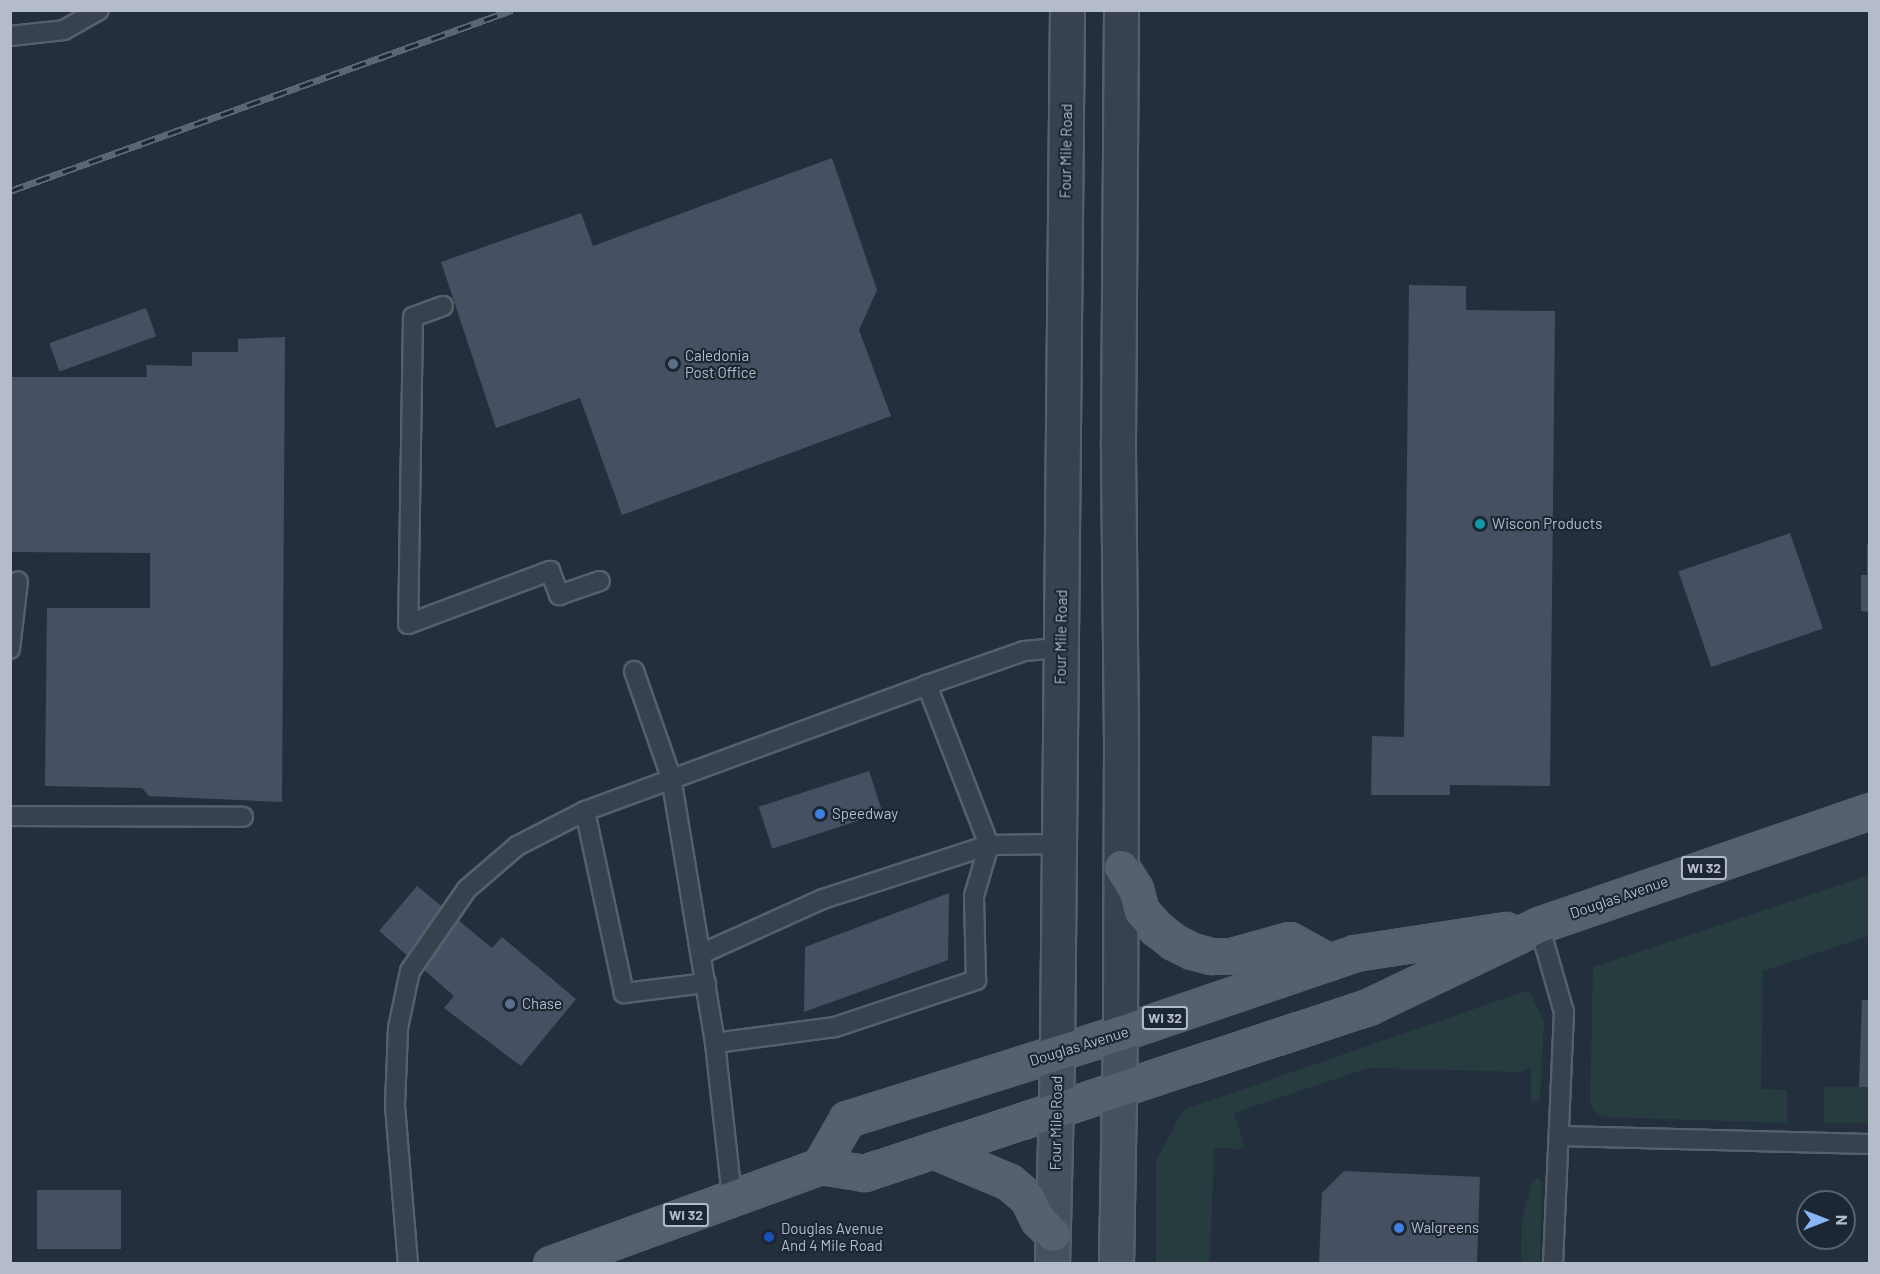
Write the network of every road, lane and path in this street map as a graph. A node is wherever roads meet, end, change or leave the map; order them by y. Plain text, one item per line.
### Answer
1 (99, 10) edge
2 (1067, 10) edge
3 (1121, 10) edge
4 (10, 36) edge
5 (443, 306) dead end
6 (18, 580) dead end
7 (600, 580) dead end
8 (1062, 648) junction
9 (10, 649) edge
10 (634, 671) dead end
11 (927, 684) junction
12 (671, 777) junction
13 (585, 811) junction
14 (1869, 811) edge
15 (10, 816) edge
16 (243, 817) dead end
17 (1059, 844) junction
18 (988, 845) junction
19 (1121, 867) junction
20 (1539, 925) junction
21 (701, 954) junction
22 (1329, 962) junction
23 (706, 983) junction
24 (1120, 1033) junction
25 (715, 1043) junction
26 (1057, 1052) junction
27 (1119, 1089) junction
28 (1056, 1110) junction
29 (1560, 1136) junction
30 (1869, 1144) edge
31 (933, 1150) junction
32 (820, 1166) junction
33 (732, 1198) junction
34 (1053, 1249) edge
35 (408, 1263) edge
36 (551, 1263) edge
37 (1116, 1263) edge
38 (1553, 1263) edge

1 - 4 lane
2 - 8 street, Four Mile Road
3 - 19 street
5 - 7 lane
6 - 9 lane
8 - 11 lane
8 - 17 street, Four Mile Road
10 - 12 lane
11 - 12 lane
11 - 18 lane
12 - 13 lane
12 - 21 lane
13 - 23 lane
13 - 35 lane
14 - 20 main road, Douglas Avenue / WI 32
15 - 16 lane
17 - 18 lane
17 - 26 street, Four Mile Road
18 - 21 lane
18 - 25 lane
19 - 22 main road
19 - 24 street
20 - 22 main road, Douglas Avenue / WI 32
20 - 27 main road, Douglas Avenue / WI 32
20 - 29 lane
21 - 23 lane
22 - 24 main road, Douglas Avenue / WI 32
23 - 25 lane
24 - 26 main road, Douglas Avenue / WI 32
24 - 27 main road
25 - 33 lane
26 - 28 main road, Four Mile Road
26 - 32 main road, Douglas Avenue / WI 32
27 - 28 main road, Douglas Avenue / WI 32
27 - 37 main road
28 - 31 main road, Douglas Avenue / WI 32
28 - 34 main road, Four Mile Road
29 - 30 lane
29 - 38 lane
31 - 32 main road, Douglas Avenue / WI 32
31 - 34 main road
32 - 33 main road, Douglas Avenue / WI 32
33 - 36 main road, Douglas Avenue / WI 32

